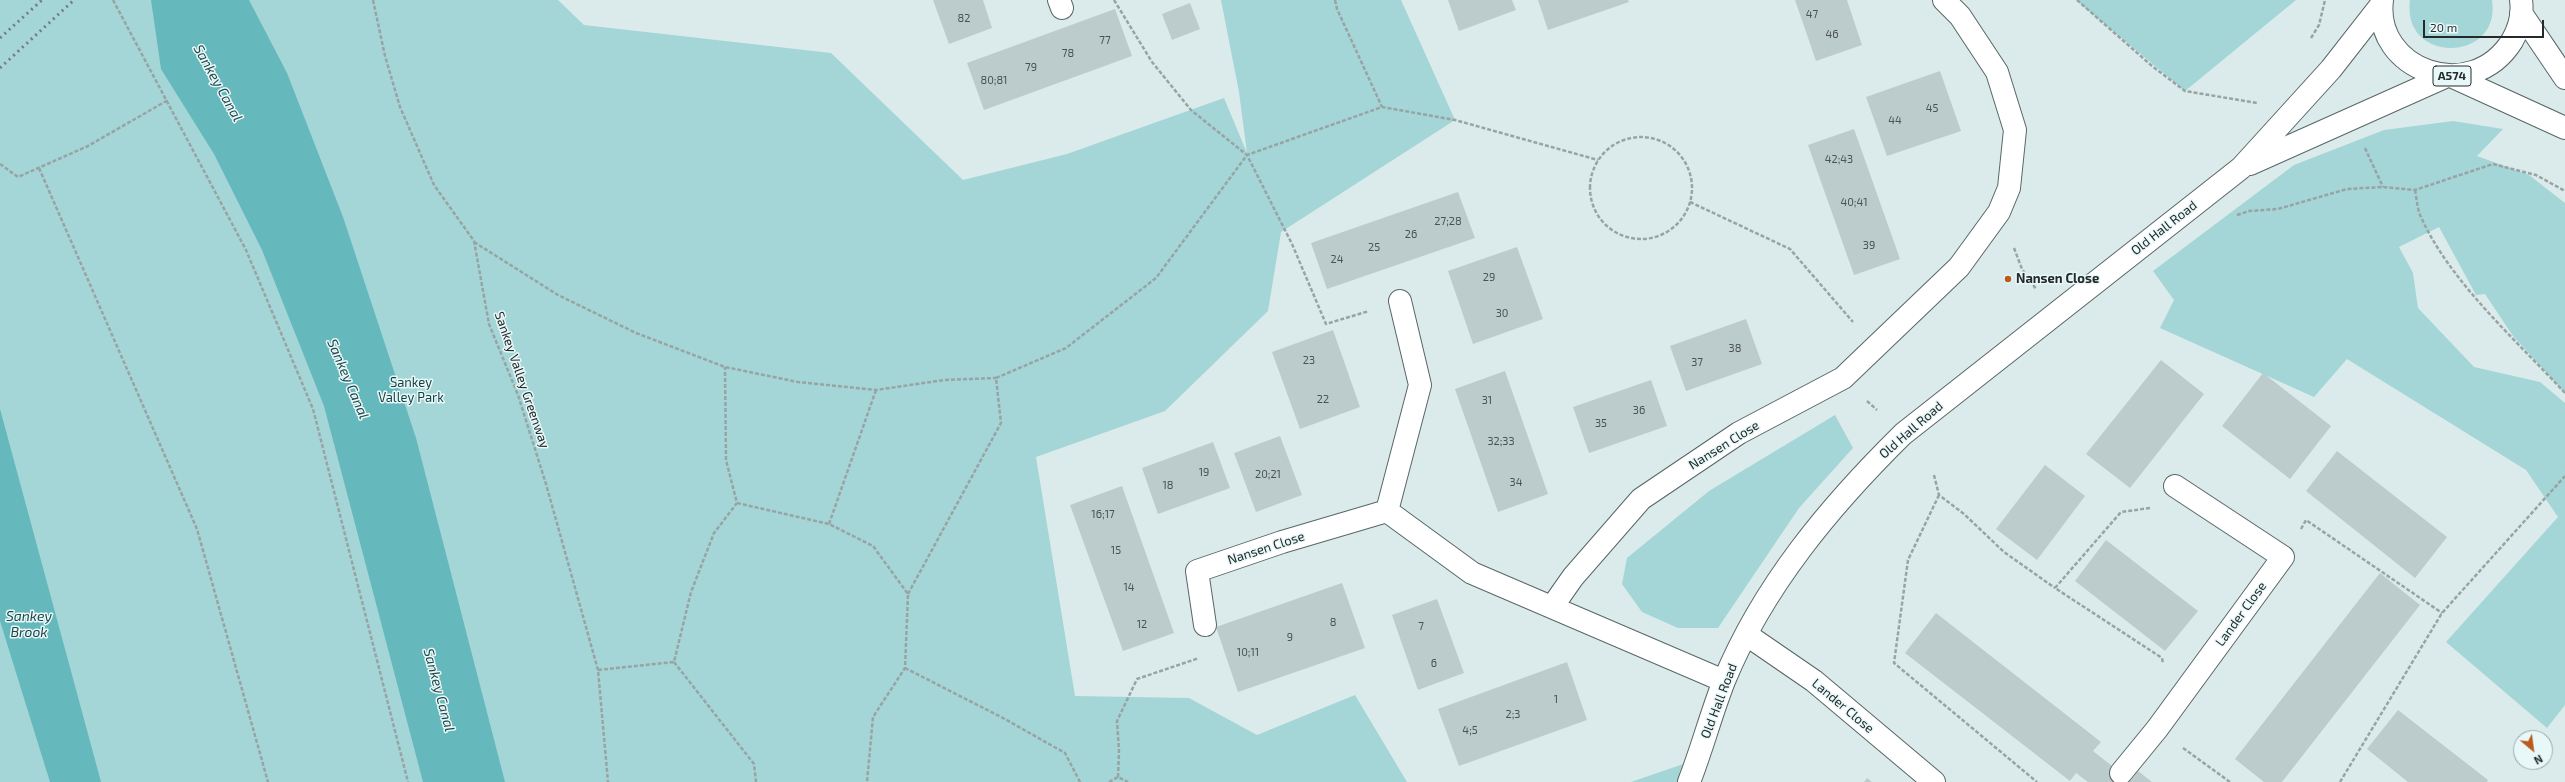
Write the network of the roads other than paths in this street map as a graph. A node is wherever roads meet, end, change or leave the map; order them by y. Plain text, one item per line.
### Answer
1 (1944, 0) edge
2 (2381, 2) edge
3 (2523, 5) edge
4 (2449, 76) junction
5 (2565, 78) edge
6 (2565, 128) edge
7 (2241, 168) junction
8 (1400, 301) road end
9 (2175, 486) road end
10 (1387, 511) junction
11 (1552, 607) junction
12 (1205, 625) road end
13 (1748, 635) junction
14 (1724, 681) junction
15 (2121, 773) dead end
16 (1690, 782) edge
17 (1934, 782) edge

1 - 11 street, Nansen Close
2 - 4 street, A574
2 - 7 street, Old Hall Road
3 - 4 street, A574
3 - 5 street, A574
4 - 6 street, A574
4 - 7 street, Old Hall Road
7 - 13 street, Old Hall Road
8 - 10 street
9 - 15 street, Lander Close
10 - 11 street
10 - 12 street, Nansen Close
11 - 14 street
13 - 14 street, Old Hall Road
13 - 17 street, Lander Close
14 - 16 street, Old Hall Road

